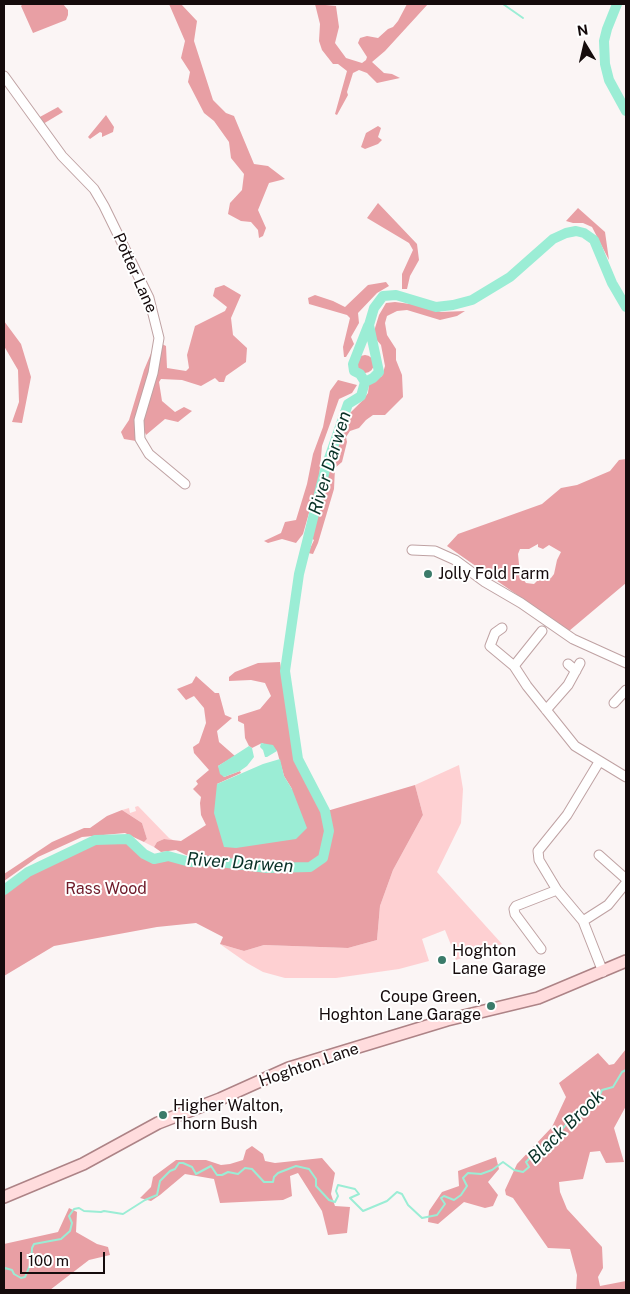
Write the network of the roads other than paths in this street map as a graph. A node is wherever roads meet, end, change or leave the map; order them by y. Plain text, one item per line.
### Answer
1 (4, 76) edge
2 (185, 484) dead end
3 (412, 550) dead end
4 (502, 628) dead end
5 (542, 631) dead end
6 (580, 663) dead end
7 (626, 663) edge
8 (568, 664) dead end
9 (514, 666) junction
10 (576, 672) junction
11 (626, 690) edge
12 (614, 703) dead end
13 (546, 710) junction
14 (600, 762) junction
15 (625, 775) edge
16 (599, 855) dead end
17 (626, 881) edge
18 (557, 890) junction
19 (583, 921) junction
20 (541, 949) dead end
21 (626, 961) edge
22 (603, 972) junction
23 (4, 1197) edge

1 - 2 street, Potter Lane
3 - 7 street
4 - 9 street
5 - 9 street
6 - 10 street
8 - 10 street
9 - 13 street
10 - 13 street
11 - 12 street
13 - 14 street
14 - 15 street
14 - 18 street
16 - 17 street
17 - 19 street
18 - 19 street
18 - 20 street
19 - 22 street
21 - 22 main road, Hoghton Lane
22 - 23 main road, Hoghton Lane

